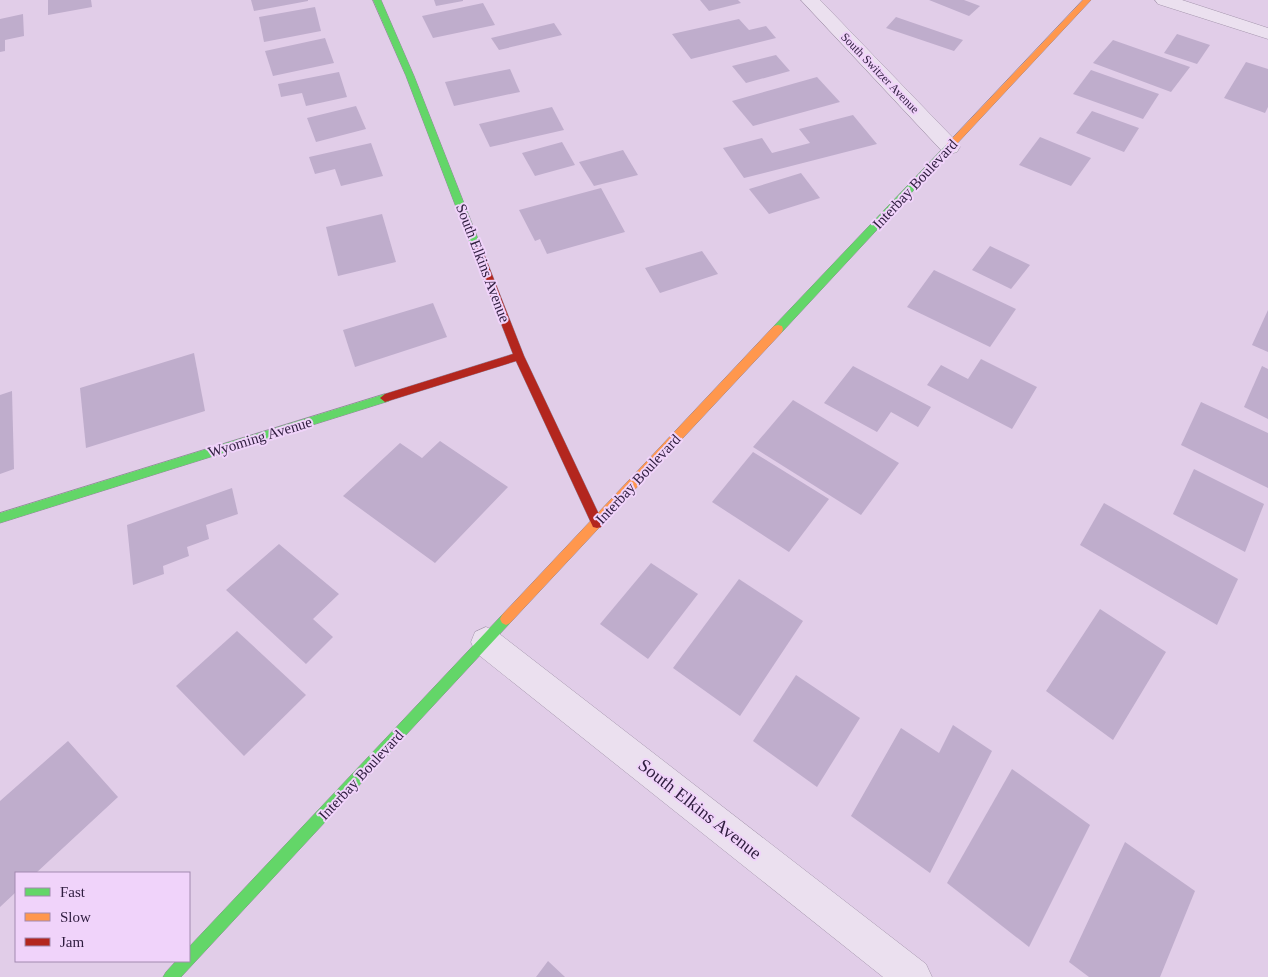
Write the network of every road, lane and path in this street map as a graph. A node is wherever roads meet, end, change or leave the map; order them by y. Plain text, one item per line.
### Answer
1 (377, 0) edge
2 (810, 0) edge
3 (1087, 0) edge
4 (1164, 0) edge
5 (1268, 34) edge
6 (950, 147) junction
7 (519, 356) junction
8 (0, 518) edge
9 (597, 523) junction
10 (486, 642) junction
11 (190, 957) edge
12 (185, 962) edge
13 (171, 977) edge
14 (913, 977) edge

1 - 7 street, South Elkins Avenue
2 - 6 street, South Switzer Avenue
3 - 6 street, Interbay Boulevard
4 - 5 street
6 - 9 street, Interbay Boulevard
7 - 8 street, Wyoming Avenue
7 - 9 street, South Elkins Avenue
9 - 10 street, Interbay Boulevard
10 - 11 street, Interbay Boulevard
10 - 14 street, South Elkins Avenue
12 - 13 street

